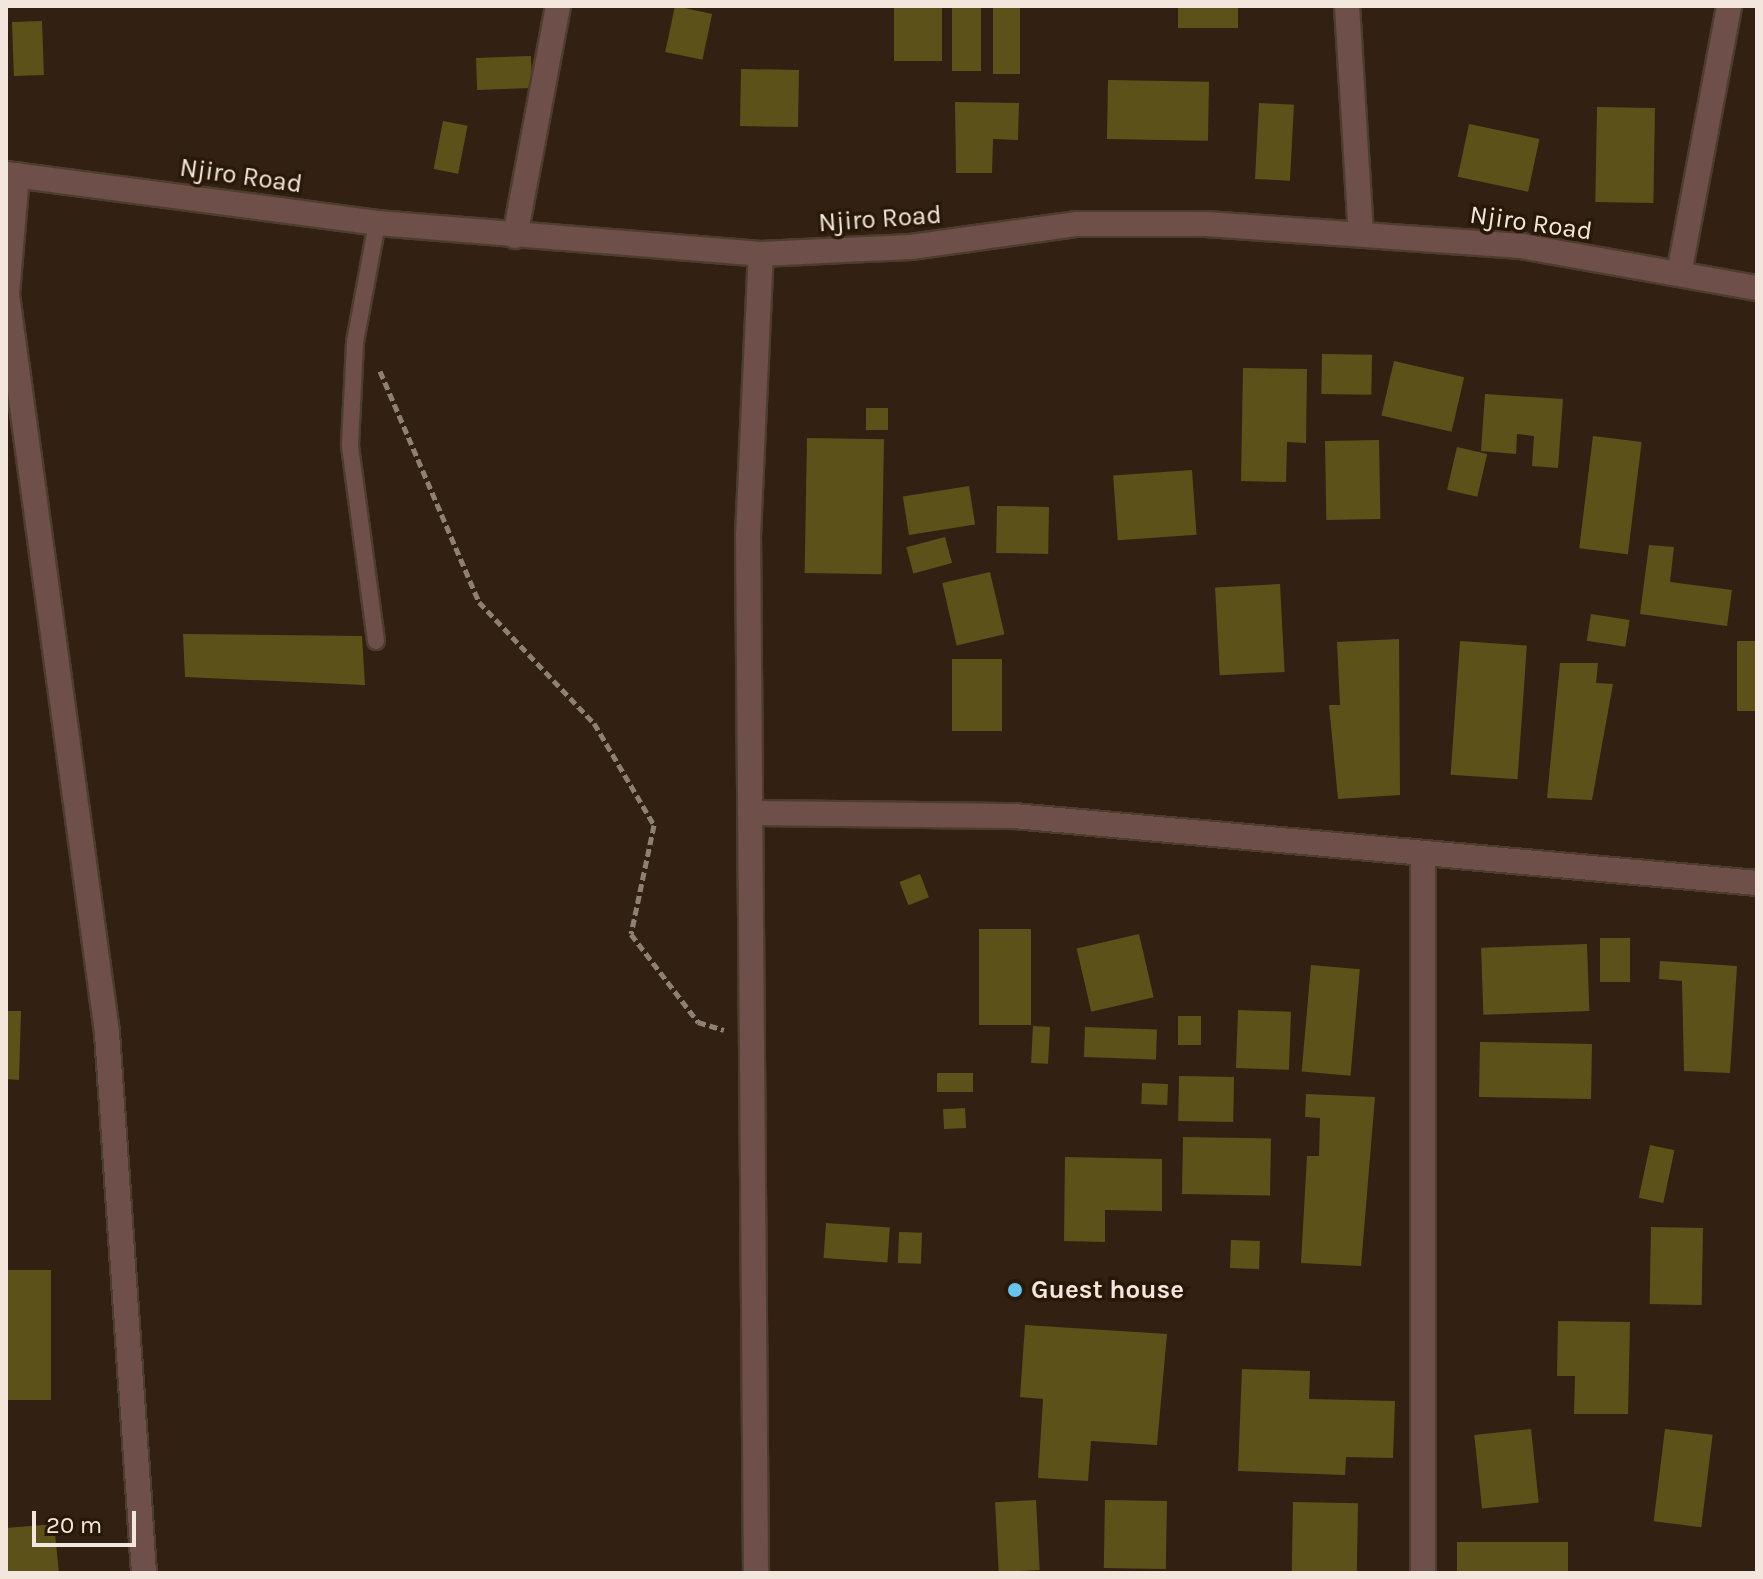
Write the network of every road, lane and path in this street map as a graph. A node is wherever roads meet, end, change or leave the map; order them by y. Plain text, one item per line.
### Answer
1 (558, 6) edge
2 (1347, 6) edge
3 (1729, 6) edge
4 (12, 174) edge
5 (377, 223) junction
6 (1361, 232) junction
7 (515, 236) junction
8 (761, 254) junction
9 (1679, 274) junction
10 (1757, 288) edge
11 (378, 366) dead end
12 (376, 641) dead end
13 (750, 813) junction
14 (1423, 853) junction
15 (1757, 883) edge
16 (749, 1038) junction
17 (144, 1573) edge
18 (756, 1573) edge
19 (1423, 1573) edge

1 - 7 street
2 - 6 street
3 - 9 street
4 - 5 street, Njiro Road
4 - 17 street
5 - 7 street, Njiro Road
5 - 12 lane
6 - 8 street, Njiro Road
6 - 9 street, Njiro Road
7 - 8 street, Njiro Road
8 - 13 street
9 - 10 street, Njiro Road
11 - 16 path
13 - 14 street
13 - 16 street
14 - 15 street
14 - 19 street
16 - 18 street

